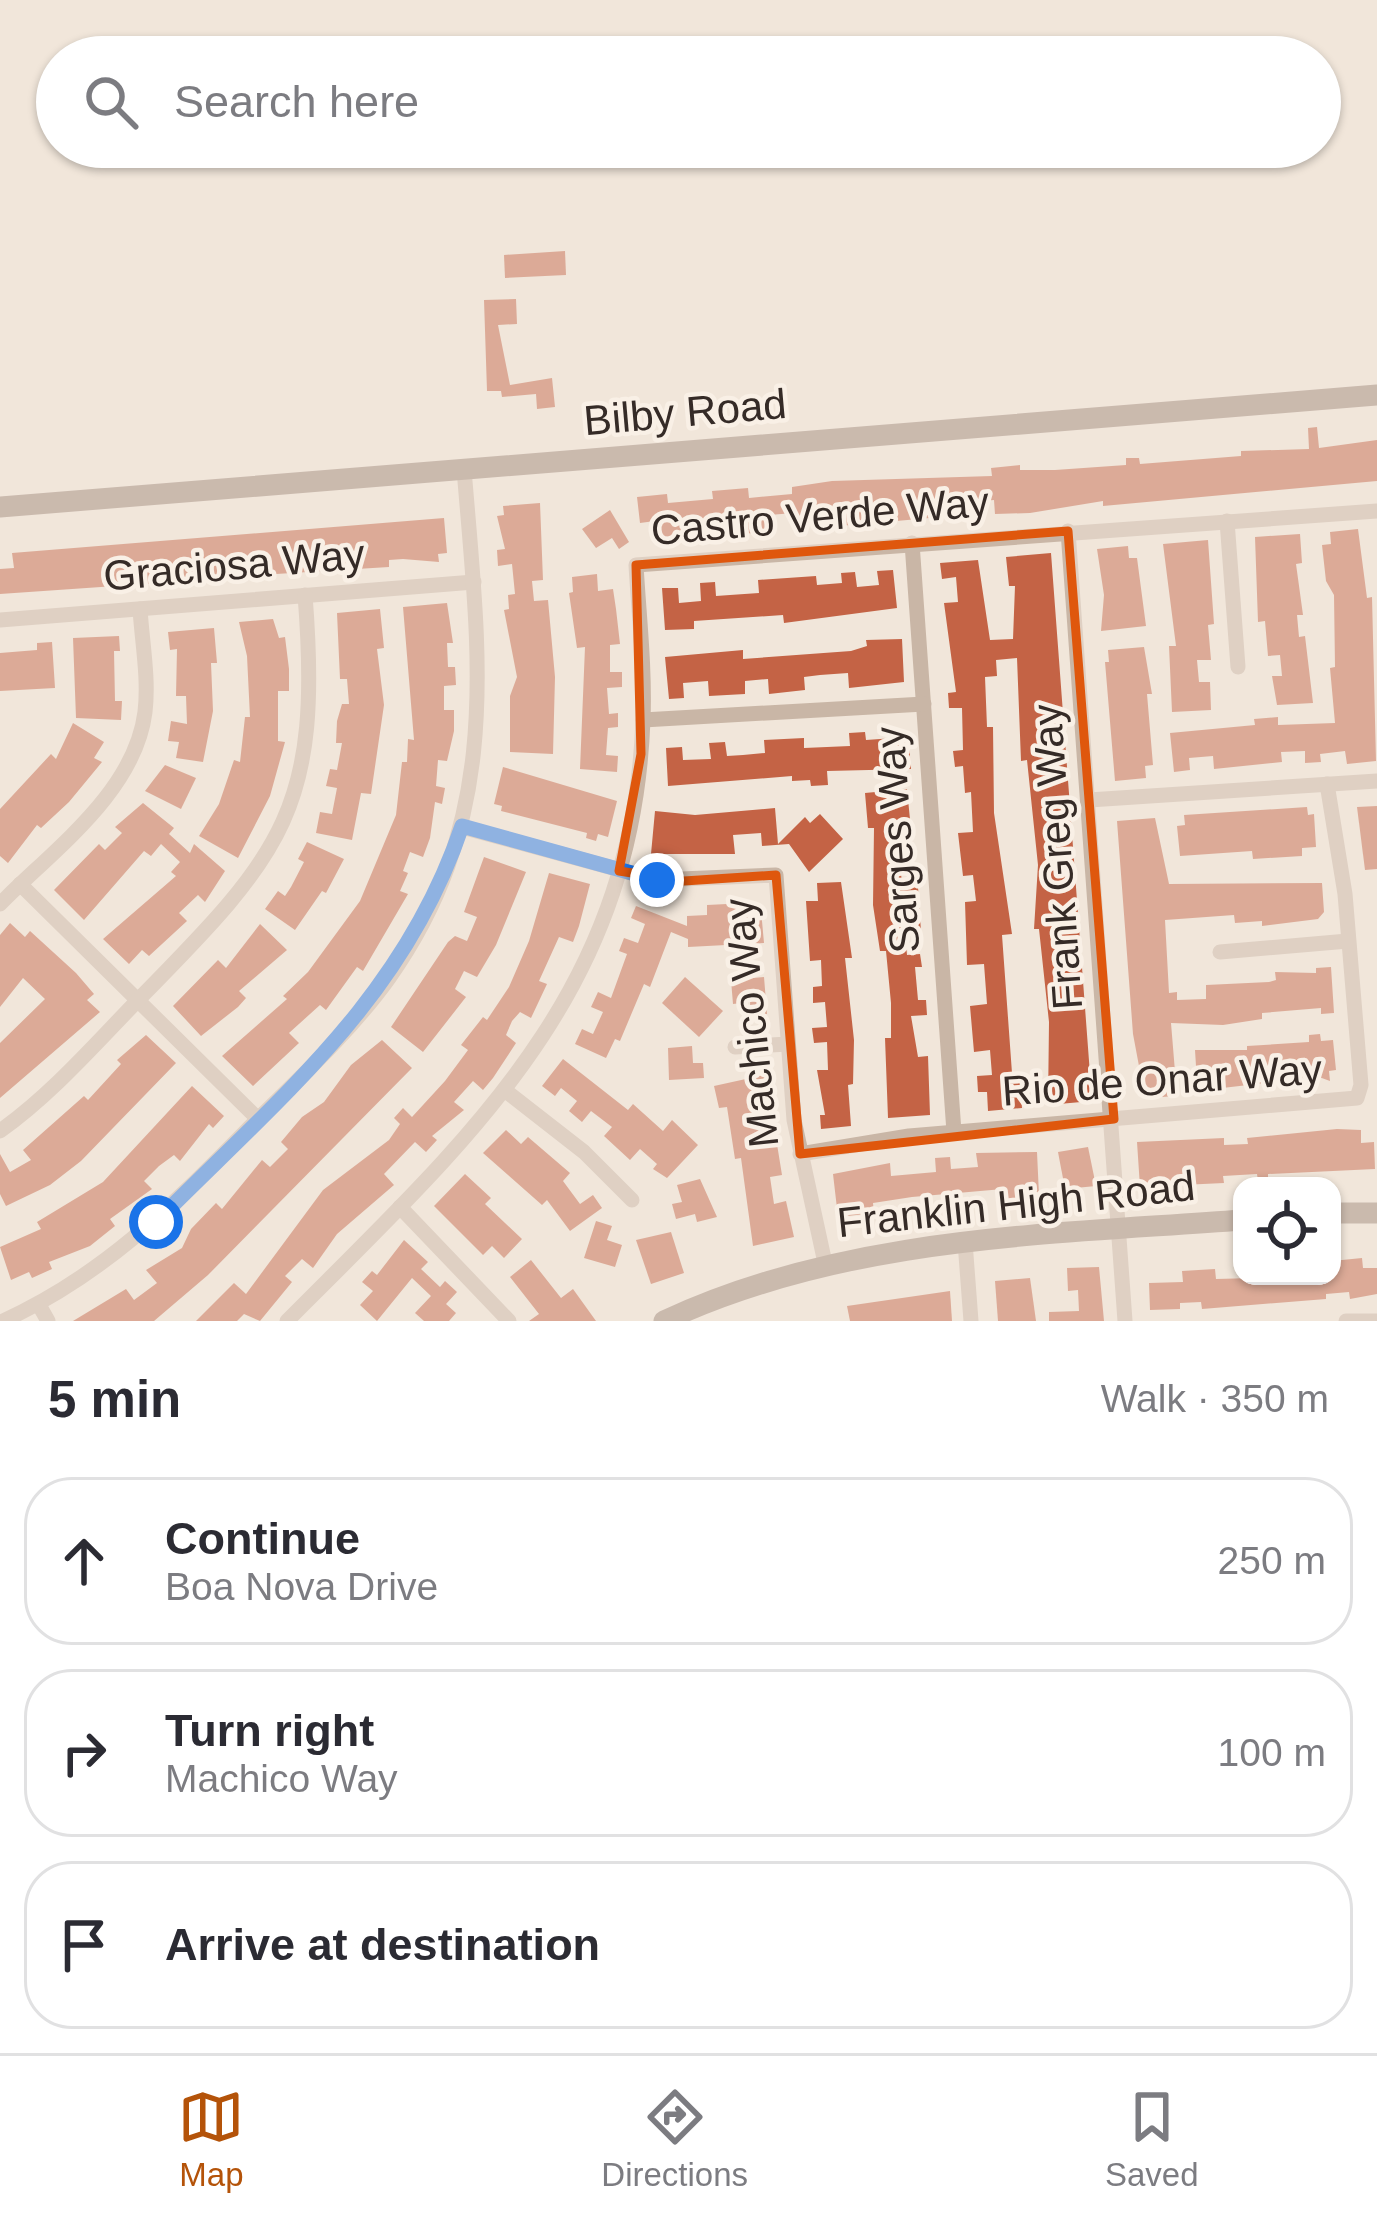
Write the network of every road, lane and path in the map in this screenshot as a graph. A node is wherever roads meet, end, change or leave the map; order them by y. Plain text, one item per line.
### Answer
1 (1377, 395) edge
2 (464, 469) junction
3 (0, 507) edge
4 (1377, 511) edge
5 (1228, 521) junction
6 (1068, 531) junction
7 (912, 543) junction
8 (473, 582) junction
9 (305, 595) junction
10 (140, 609) junction
11 (0, 620) edge
12 (1238, 667) dead end
13 (924, 704) junction
14 (643, 720) junction
15 (1377, 781) edge
16 (1327, 784) junction
17 (1089, 800) junction
18 (462, 826) junction
19 (619, 871) junction
20 (20, 884) junction
21 (0, 904) edge
22 (1348, 940) junction
23 (1220, 952) dead end
24 (138, 1000) junction
25 (788, 1043) junction
26 (735, 1047) dead end
27 (507, 1092) junction
28 (258, 1119) junction
29 (1114, 1119) junction
30 (0, 1131) edge
31 (955, 1132) junction
32 (800, 1154) junction
33 (632, 1200) dead end
34 (400, 1207) junction
35 (1377, 1213) edge
36 (1341, 1214) edge
37 (1233, 1221) edge
38 (1120, 1229) junction
39 (965, 1241) junction
40 (825, 1263) junction
41 (39, 1305) junction
42 (3, 1321) edge
43 (47, 1321) edge
44 (287, 1321) edge
45 (508, 1321) edge
46 (664, 1321) edge
47 (971, 1321) edge
48 (1125, 1321) edge
49 (1346, 1321) edge
50 (1377, 1321) edge

1 - 2 main road, Bilby Road
2 - 3 main road, Bilby Road
2 - 8 street
4 - 5 street, Castro Verde Way
5 - 6 street, Castro Verde Way
5 - 12 street
6 - 7 street, Castro Verde Way
6 - 17 street, Frank Greg Way
7 - 13 street, Sarges Way
7 - 14 street, Castro Verde Way
8 - 9 street, Graciosa Way
8 - 18 street
9 - 10 street, Graciosa Way
9 - 24 street
10 - 11 street, Graciosa Way
10 - 20 street
13 - 14 street
13 - 31 street, Sarges Way
14 - 19 street, Castro Verde Way
15 - 16 street
16 - 17 street
16 - 22 street, Rio de Onar Way
17 - 29 street, Frank Greg Way
18 - 19 street, Machico Way
18 - 28 street
19 - 25 street, Machico Way
19 - 27 street, Castro Verde Way
20 - 21 street
20 - 24 street
22 - 23 street
22 - 29 street, Rio de Onar Way
24 - 28 street
24 - 30 street
25 - 26 street
25 - 32 street, Machico Way
27 - 33 street
27 - 34 street, Castro Verde Way
28 - 41 street
29 - 31 street, Rio de Onar Way
29 - 38 street, Frank Greg Way
31 - 32 street, Rio de Onar Way
32 - 40 street, Machico Way
34 - 44 street, Castro Verde Way
34 - 45 street
35 - 36 main road
37 - 38 main road, Franklin High Road
38 - 39 main road, Franklin High Road
38 - 48 street, Frank Greg Way
39 - 40 main road, Franklin High Road
39 - 47 street
40 - 46 main road, Franklin High Road
41 - 42 street
41 - 43 street
49 - 50 street

